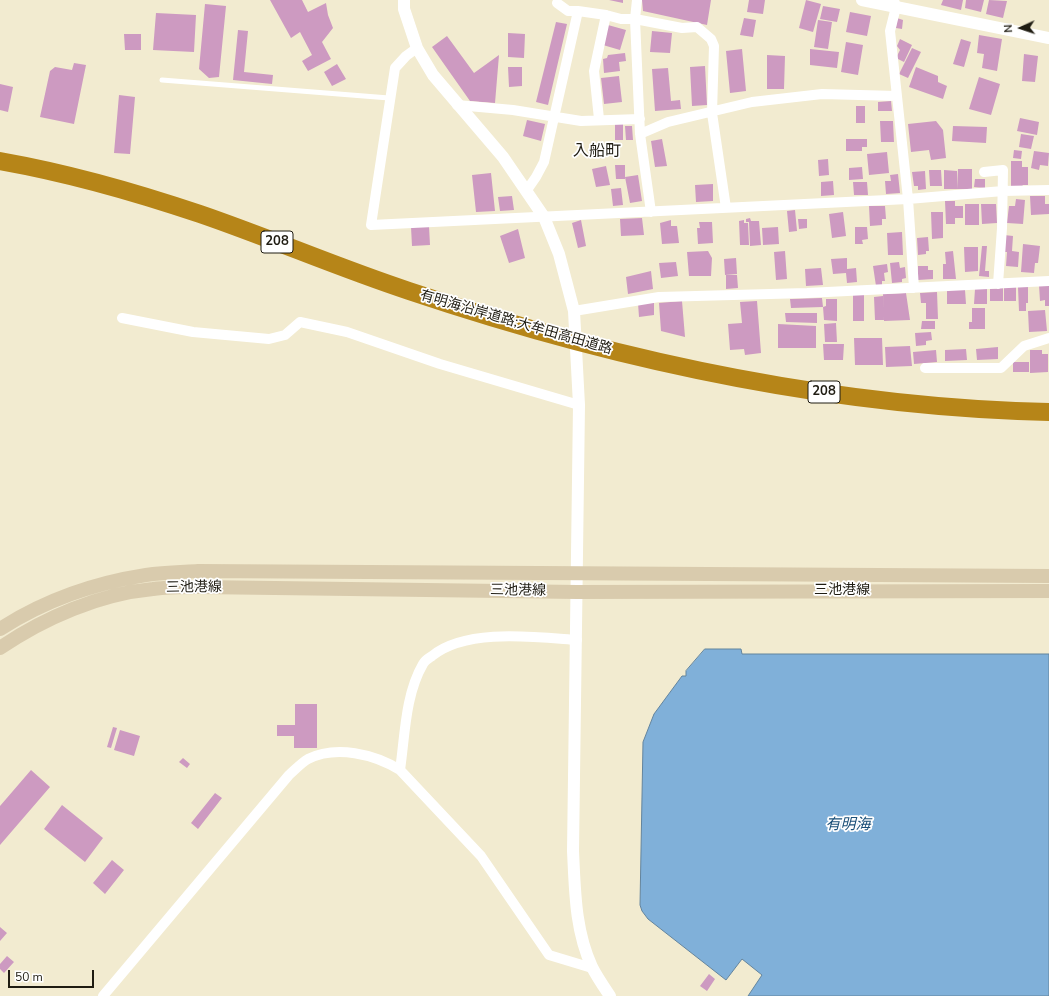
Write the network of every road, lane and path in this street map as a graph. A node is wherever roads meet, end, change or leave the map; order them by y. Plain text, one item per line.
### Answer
1 (404, 0) edge
2 (637, 0) edge
3 (862, 0) edge
4 (557, 3) dead end
5 (895, 4) edge
6 (578, 11) junction
7 (606, 15) junction
8 (636, 19) junction
9 (1049, 38) edge
10 (417, 48) junction
11 (162, 80) dead end
12 (897, 96) junction
13 (389, 98) junction
14 (457, 105) junction
15 (712, 113) junction
16 (553, 117) junction
17 (599, 119) junction
18 (640, 119) junction
19 (640, 134) junction
20 (0, 161) edge
21 (984, 172) dead end
22 (527, 190) junction
23 (1049, 190) edge
24 (1004, 191) junction
25 (908, 199) junction
26 (726, 208) junction
27 (651, 212) junction
28 (544, 217) junction
29 (1049, 282) edge
30 (998, 284) junction
31 (914, 288) junction
32 (574, 311) junction
33 (122, 318) dead end
34 (1049, 338) edge
35 (925, 368) dead end
36 (579, 406) junction
37 (1049, 412) edge
38 (577, 574) junction
39 (1049, 576) edge
40 (577, 592) junction
41 (1049, 592) edge
42 (0, 628) edge
43 (577, 640) junction
44 (0, 648) edge
45 (400, 770) junction
46 (592, 968) junction
47 (103, 996) edge
48 (610, 996) edge

1 - 10 street
2 - 8 street
3 - 5 street
4 - 6 street
5 - 9 street
5 - 12 street
6 - 7 street
6 - 16 street
7 - 8 street
7 - 17 street
8 - 15 street
8 - 18 street
10 - 13 street
10 - 14 street
11 - 13 lane
12 - 15 street
12 - 25 street
13 - 28 street
14 - 16 street
14 - 22 street
15 - 19 street
15 - 26 street
16 - 17 street
16 - 22 street
17 - 18 street
18 - 19 street
19 - 27 street
20 - 37 highway, 有明海沿岸道路;大牟田高田道路 / 208
21 - 24 street
22 - 28 street
23 - 24 street
24 - 25 street
24 - 30 street
25 - 26 street
25 - 31 street
26 - 27 street
27 - 28 street
28 - 32 street
29 - 30 street
30 - 31 street
31 - 32 street
32 - 36 street
33 - 36 street
34 - 35 street
36 - 38 street
38 - 39 main road, 三池港線
38 - 40 street
38 - 42 main road, 三池港線
40 - 41 main road, 三池港線
40 - 43 street
40 - 44 main road, 三池港線
43 - 45 street
43 - 46 street
45 - 46 street
45 - 47 street
46 - 48 street

